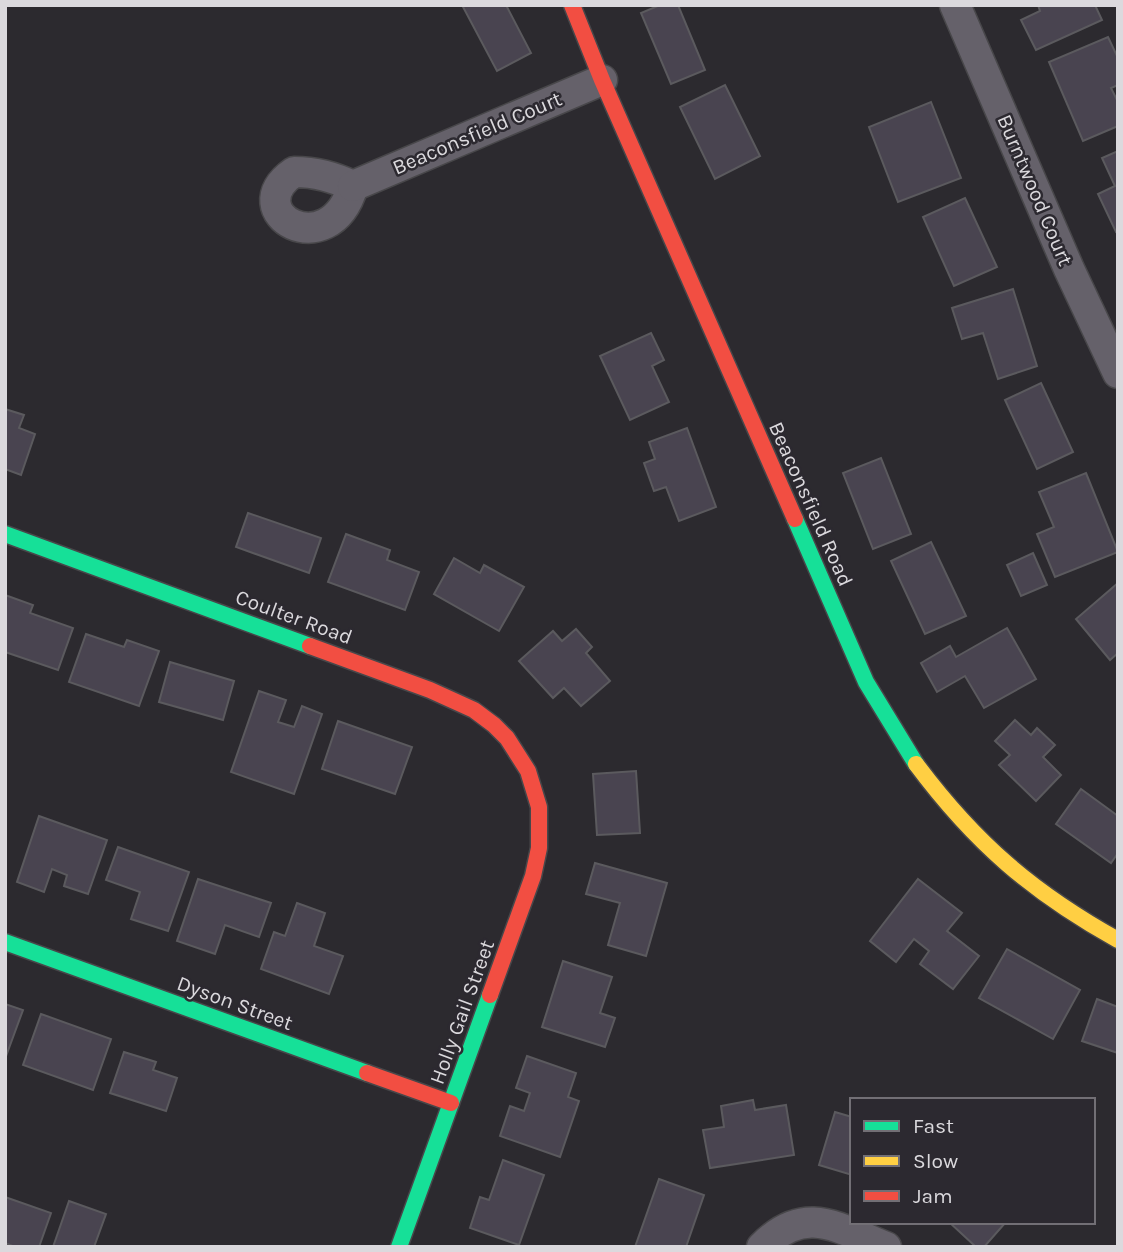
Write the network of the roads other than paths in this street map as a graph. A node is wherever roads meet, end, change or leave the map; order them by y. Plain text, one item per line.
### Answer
1 (572, 5) edge
2 (955, 5) edge
3 (602, 80) junction
4 (353, 187) dead end
5 (1118, 373) edge
6 (5, 534) edge
7 (534, 787) joint
8 (1118, 940) edge
9 (5, 942) edge
10 (451, 1103) junction
11 (399, 1247) edge
12 (762, 1247) edge
13 (886, 1247) edge

1 - 3 street, Beaconsfield Road
2 - 5 street, Burntwood Court
3 - 4 street, Beaconsfield Court
3 - 8 street, Beaconsfield Road
6 - 7 street, Coulter Road
7 - 10 street, Holly Gail Street
9 - 10 street, Dyson Street
10 - 11 street, Holly Gail Street
12 - 13 street

